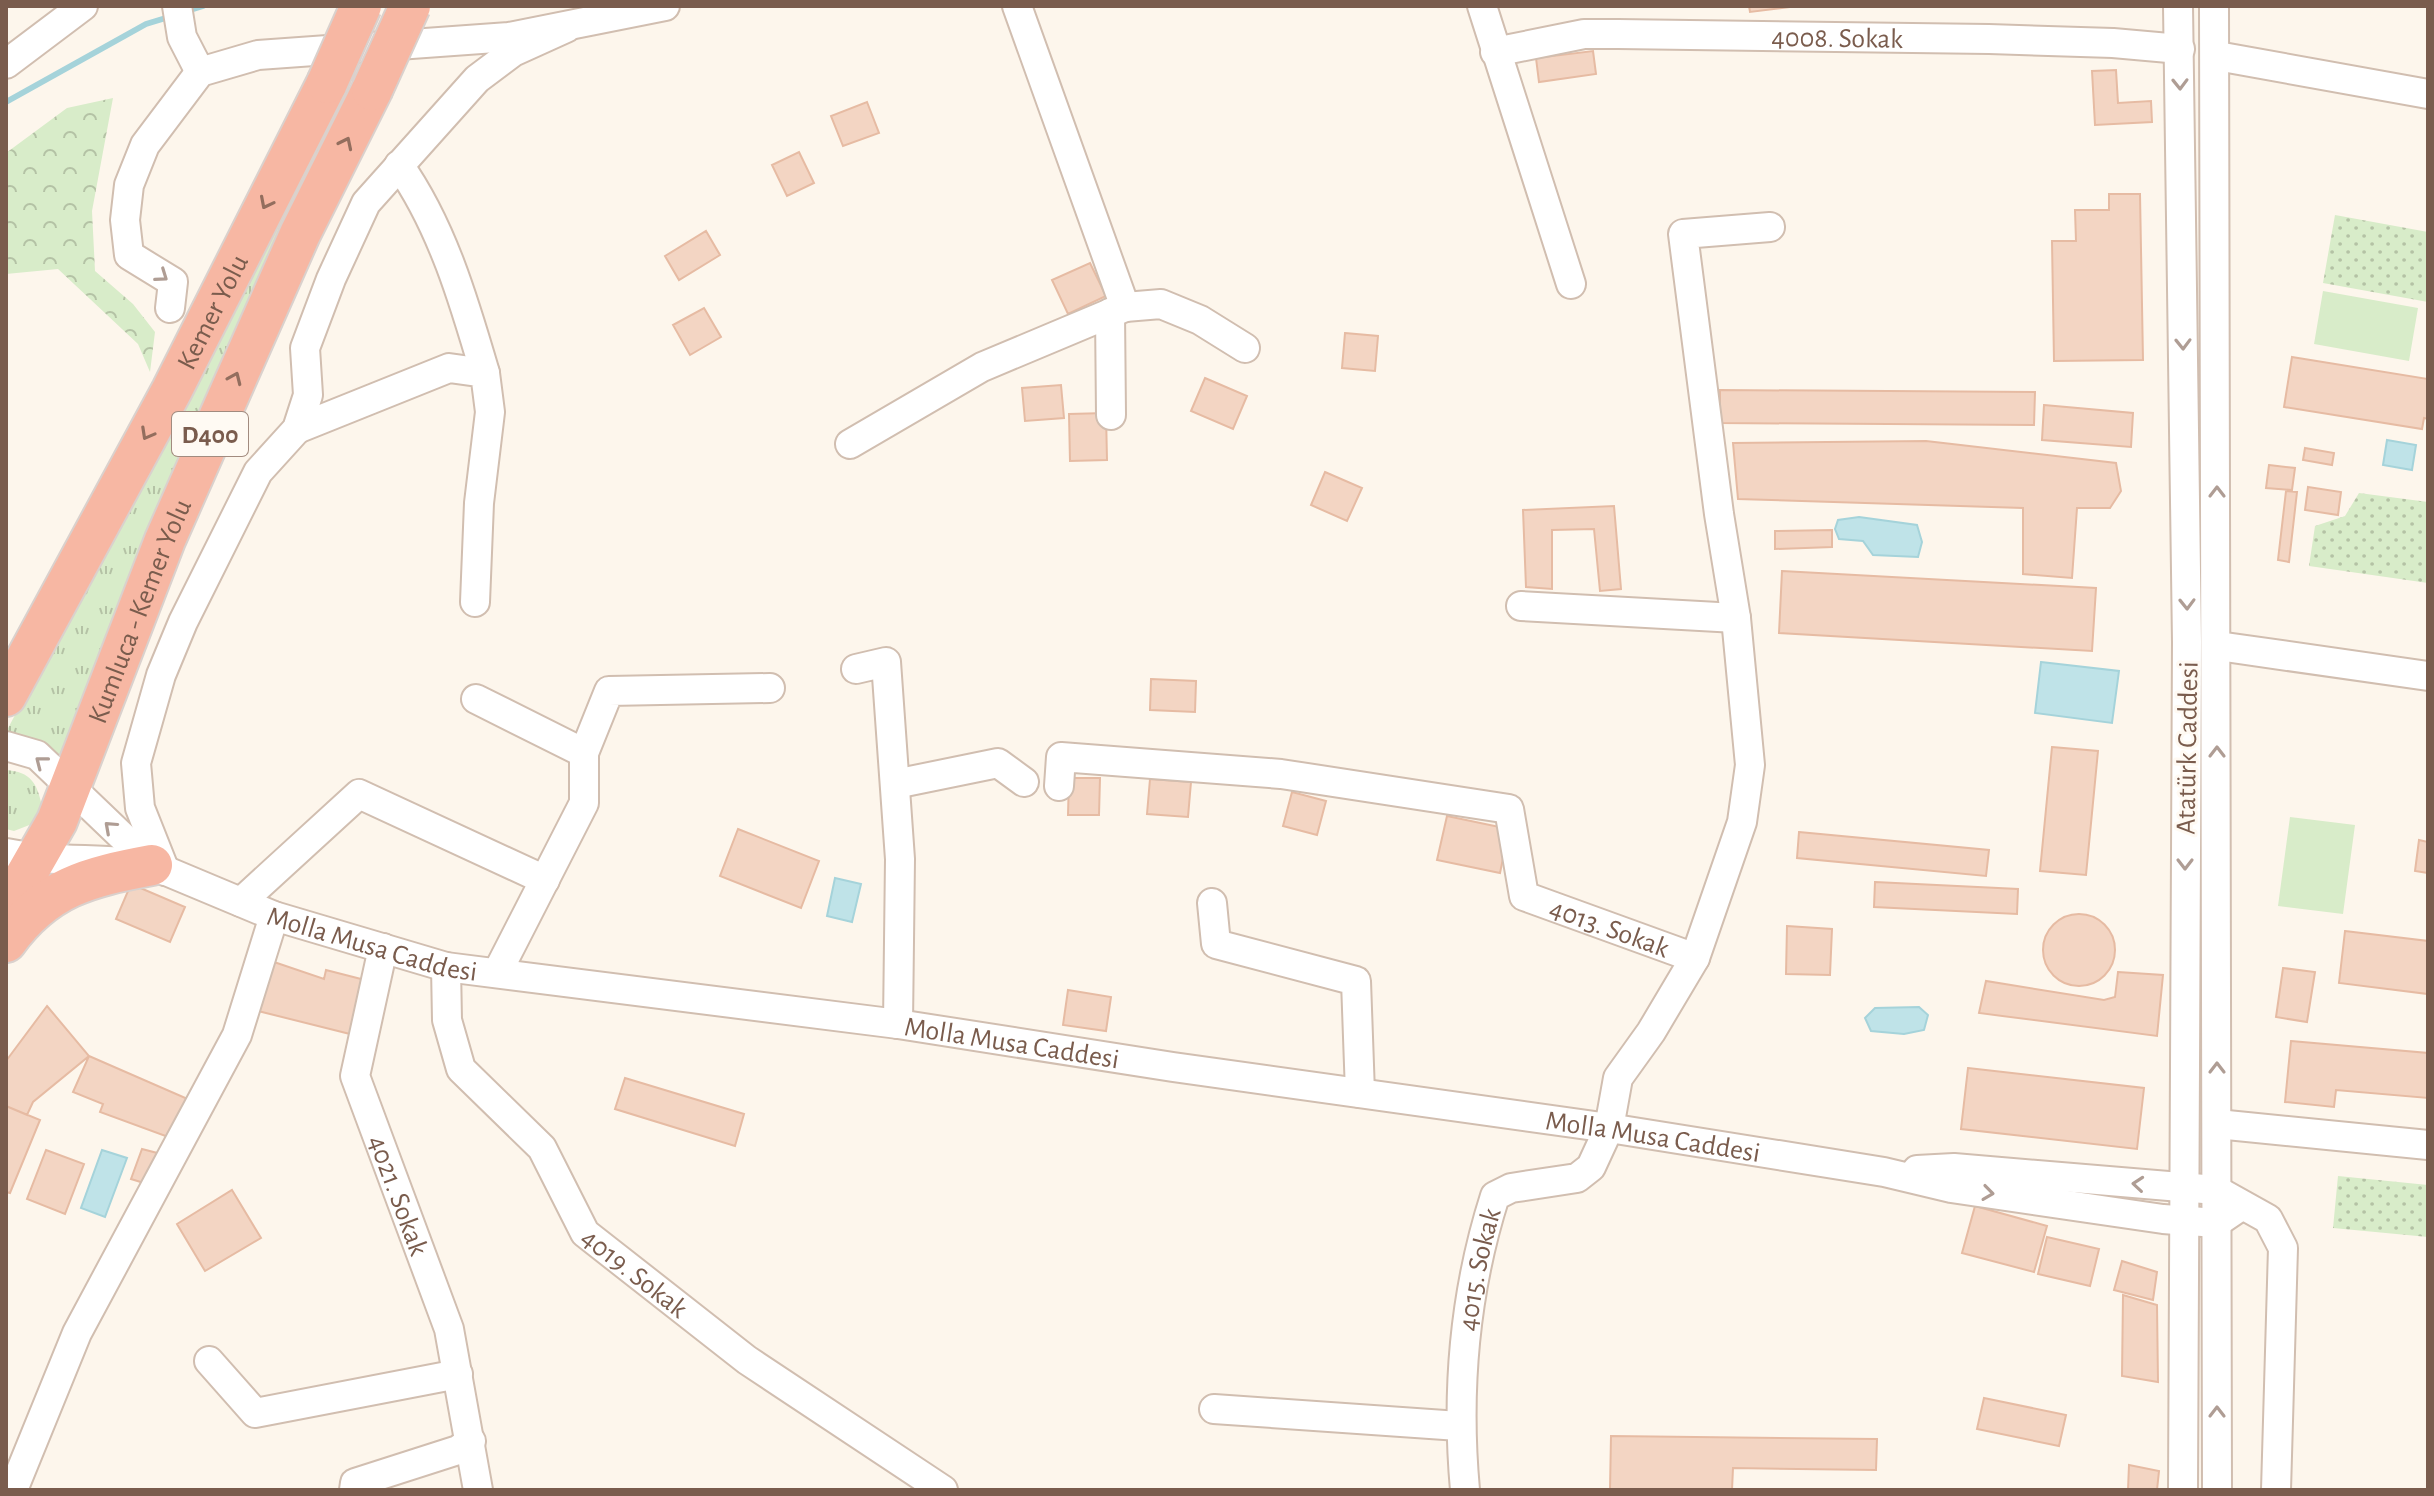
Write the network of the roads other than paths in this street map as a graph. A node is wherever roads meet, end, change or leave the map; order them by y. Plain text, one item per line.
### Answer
1 (83, 6) edge
2 (177, 6) edge
3 (361, 6) edge
4 (410, 6) edge
5 (665, 6) edge
6 (1017, 6) edge
7 (1482, 6) edge
8 (2178, 6) edge
9 (2214, 6) edge
10 (566, 28) junction
11 (2180, 49) junction
12 (1495, 52) junction
13 (2217, 56) junction
14 (6, 64) edge
15 (200, 72) junction
16 (2428, 94) edge
17 (399, 165) junction
18 (1770, 227) dead end
19 (1571, 284) dead end
20 (170, 308) dead end
21 (1117, 310) junction
22 (1245, 348) dead end
23 (485, 373) junction
24 (1111, 415) dead end
25 (297, 429) junction
26 (850, 444) dead end
27 (475, 602) dead end
28 (1521, 606) dead end
29 (1736, 618) junction
30 (2218, 646) junction
31 (17, 661) edge
32 (856, 669) dead end
33 (2428, 676) edge
34 (770, 688) dead end
35 (6, 696) edge
36 (476, 699) dead end
37 (6, 746) edge
38 (584, 753) junction
39 (1024, 782) dead end
40 (895, 784) junction
41 (1059, 786) dead end
42 (70, 788) junction
43 (21, 856) edge
44 (159, 868) junction
45 (545, 880) junction
46 (241, 902) junction
47 (1212, 903) dead end
48 (6, 910) edge
49 (274, 916) junction
50 (6, 942) edge
51 (383, 948) junction
52 (1695, 958) junction
53 (446, 967) junction
54 (497, 973) junction
55 (898, 1024) junction
56 (1360, 1093) junction
57 (2217, 1124) junction
58 (1609, 1128) junction
59 (2428, 1145) edge
60 (1884, 1172) junction
61 (2183, 1188) junction
62 (2216, 1190) junction
63 (2241, 1206) junction
64 (2182, 1221) junction
65 (2216, 1223) junction
66 (209, 1361) dead end
67 (458, 1374) junction
68 (1214, 1409) dead end
69 (1459, 1426) junction
70 (471, 1441) junction
71 (13, 1490) edge
72 (354, 1490) edge
73 (478, 1490) edge
74 (943, 1490) edge
75 (1465, 1490) edge
76 (2183, 1490) edge
77 (2217, 1490) edge
78 (2276, 1490) edge

1 - 14 street
2 - 15 street
3 -> 31 highway, Kemer Yolu / D400, bridge
42 -> 4 highway, Kumluca - Kemer Yolu / D400, bridge
5 - 10 street
6 - 21 street
7 - 12 street
8 - 11 street, Atatürk Caddesi
9 - 13 street, Atatürk Caddesi
10 - 15 street
10 - 17 street
11 - 12 street, 4008. Sokak
11 -> 61 street, Atatürk Caddesi
12 - 19 street
13 - 16 street
30 -> 13 street, Atatürk Caddesi
15 -> 20 street
17 - 23 street
17 - 25 street
18 - 29 street
21 - 22 street
21 - 24 street
21 - 26 street
23 - 25 street
23 - 27 street
25 - 44 street
28 - 29 street
29 - 52 street
30 - 33 street
57 -> 30 street, Atatürk Caddesi
31 - 35 highway, Kemer Yolu / D400
32 - 40 street
34 - 38 street
36 - 38 street
42 -> 37 street
38 - 45 street
39 - 40 street
40 - 55 street
41 - 52 street, 4013. Sokak
42 - 43 highway, Kumluca - Kemer Yolu / D400
44 -> 42 street
43 - 44 street
43 - 48 highway, Kumluca - Kemer Yolu / D400
44 - 46 street, Molla Musa Caddesi
44 - 50 highway
45 - 46 street
45 - 54 street
46 - 49 street, Molla Musa Caddesi
47 - 56 street
49 - 51 street, Molla Musa Caddesi
49 - 71 street
51 - 53 street, Molla Musa Caddesi
51 - 67 street, 4021. Sokak
52 - 58 street
53 - 54 street, Molla Musa Caddesi
53 - 74 street, 4019. Sokak
54 - 55 street, Molla Musa Caddesi
55 - 56 street, Molla Musa Caddesi
56 - 58 street, Molla Musa Caddesi
57 - 59 street
57 - 62 street, Atatürk Caddesi
58 - 60 street, Molla Musa Caddesi
58 - 69 street, 4015. Sokak
61 -> 60 street
60 -> 64 street
61 - 62 street
61 - 64 street, Atatürk Caddesi
62 - 63 street
62 - 65 street, Atatürk Caddesi
63 - 65 street
63 - 78 street
64 - 65 street
64 - 76 street, Atatürk Caddesi
77 -> 65 street, Atatürk Caddesi
66 - 67 street
67 - 70 street, 4021. Sokak
68 - 69 street
69 - 75 street, 4015. Sokak
70 - 72 street
70 - 73 street, 4021. Sokak

